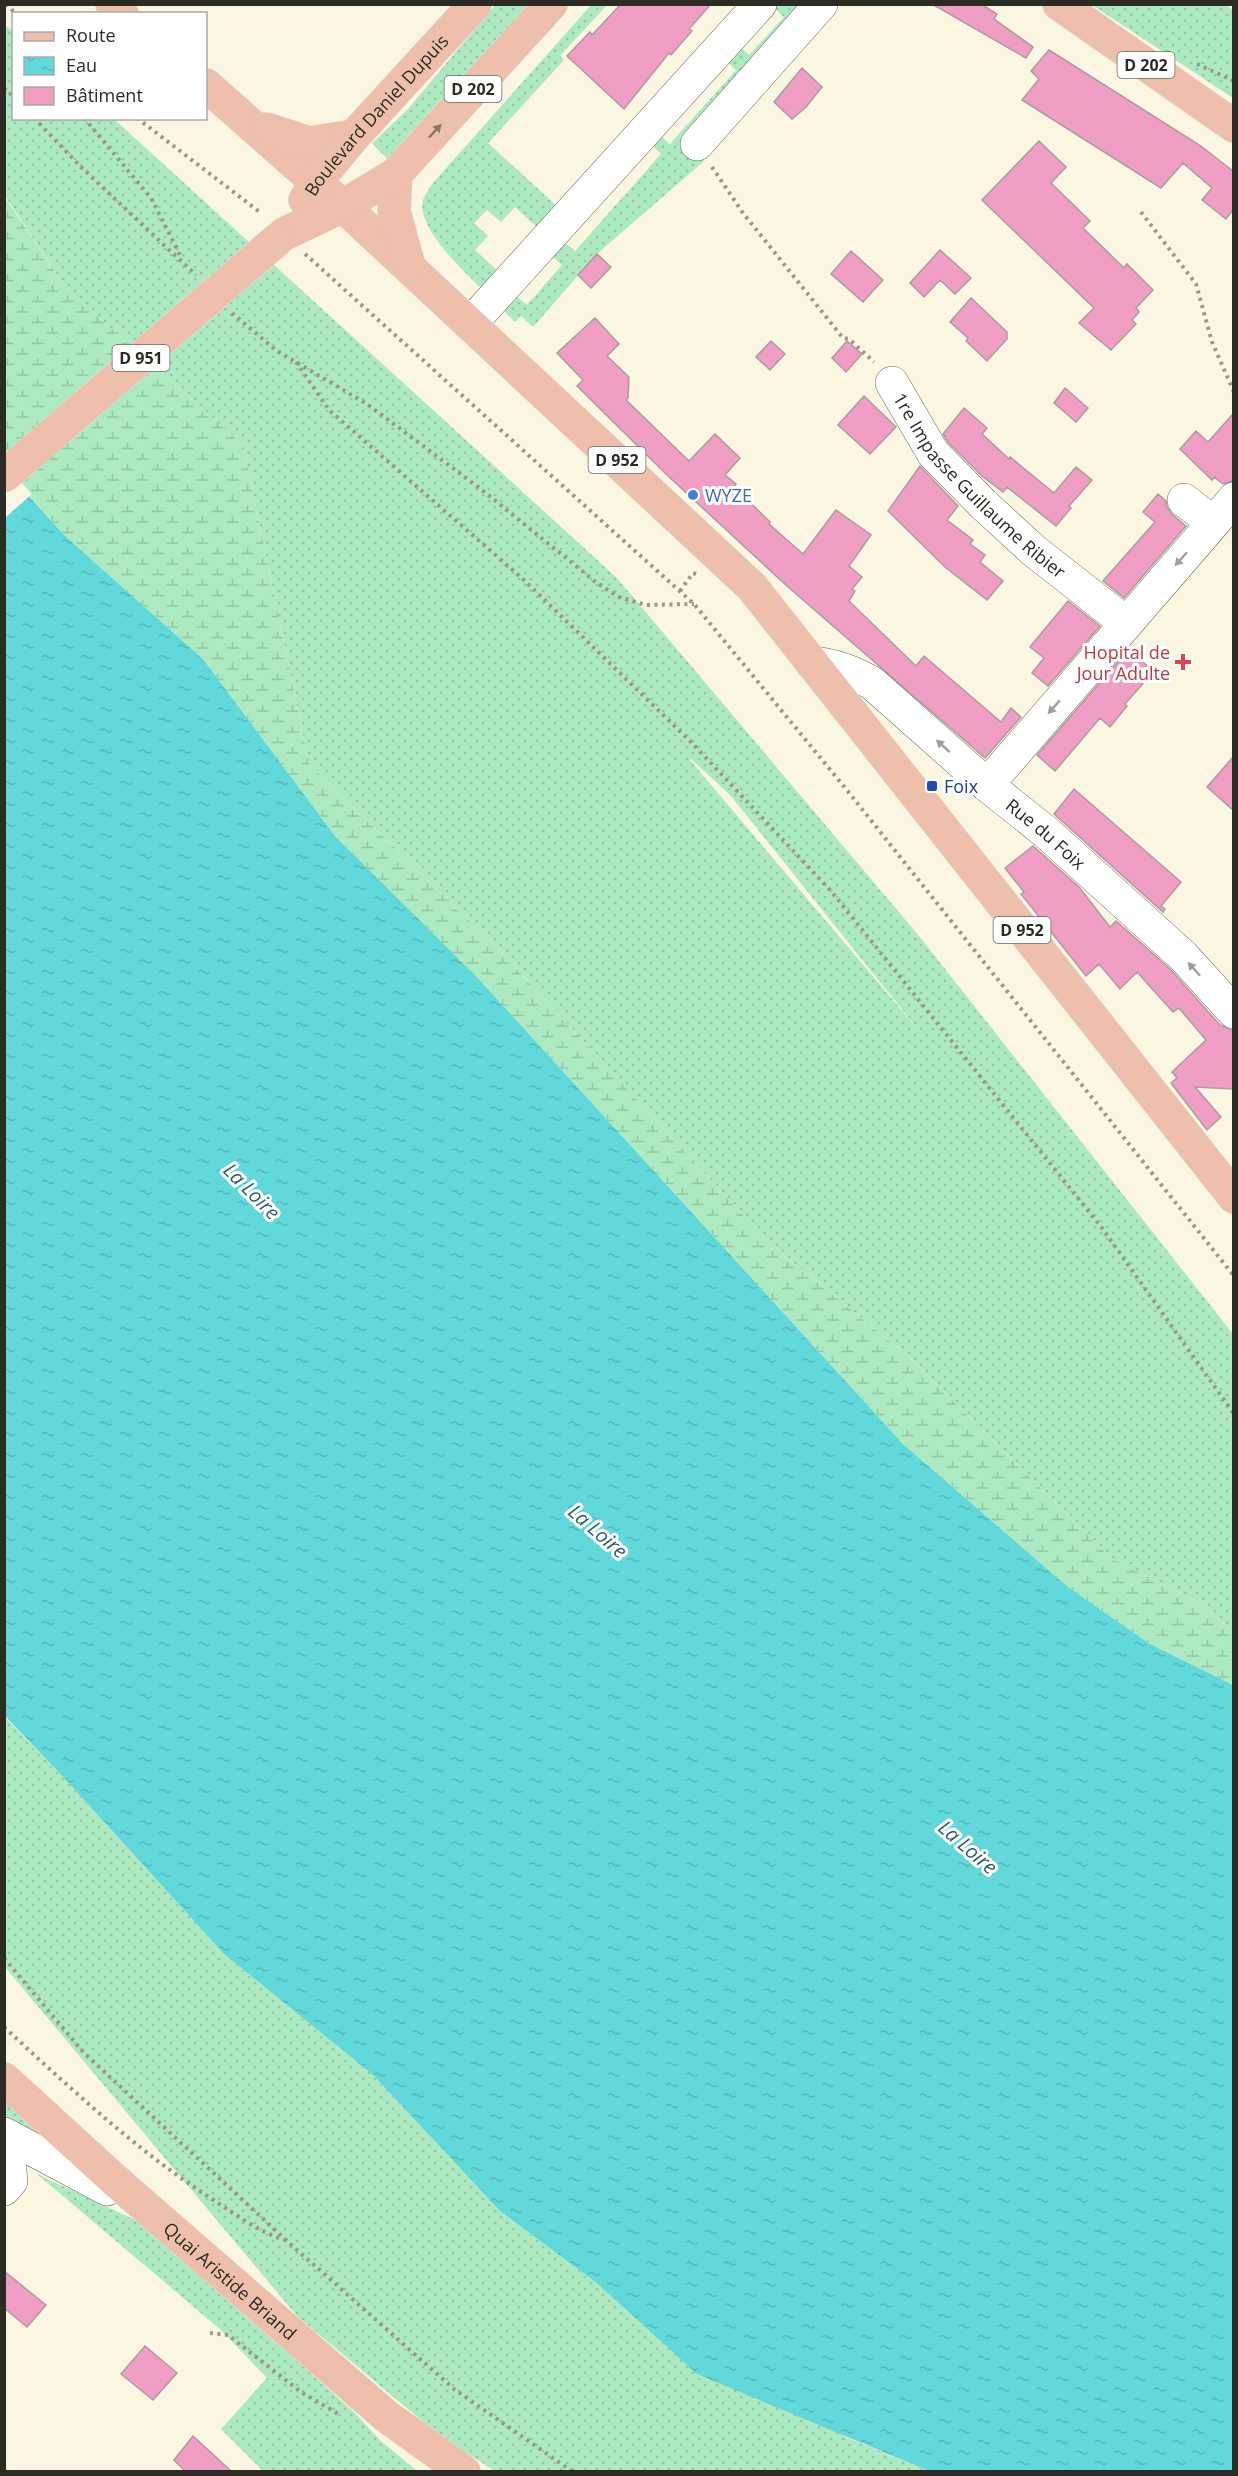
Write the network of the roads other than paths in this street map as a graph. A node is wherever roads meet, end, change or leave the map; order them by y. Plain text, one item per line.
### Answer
1 (475, 4) edge
2 (551, 4) edge
3 (760, 4) edge
4 (821, 4) edge
5 (1059, 4) edge
6 (207, 86) edge
7 (248, 121) junction
8 (1233, 126) edge
9 (354, 136) junction
10 (697, 144) road end
11 (396, 174) junction
12 (316, 182) junction
13 (343, 206) junction
14 (281, 235) junction
15 (409, 268) junction
16 (470, 324) junction
17 (892, 383) road end
18 (4, 476) edge
19 (1184, 500) dead end
20 (1223, 511) edge
21 (1126, 623) junction
22 (812, 663) junction
23 (987, 785) junction
24 (1233, 1012) edge
25 (1233, 1197) edge
26 (4, 2079) edge
27 (4, 2134) edge
28 (4, 2159) edge
29 (118, 2183) junction
30 (4, 2189) edge
31 (464, 2472) edge

1 - 9 main road, Boulevard Daniel Dupuis / D 202
11 -> 2 main road, Boulevard Daniel Dupuis / D 202
3 - 16 street
4 - 10 street
5 - 8 main road, D 202
6 - 7 main road, D 952
7 - 9 main road
7 - 12 main road, D 952
9 - 12 main road, Boulevard Daniel Dupuis / D 202
9 - 13 main road, D 202
11 - 13 main road, Boulevard Daniel Dupuis / D 202
11 - 15 main road
12 - 13 main road, D 952
12 - 14 main road, Boulevard Daniel Dupuis / D 951
13 - 14 main road, Boulevard Daniel Dupuis / D 951
13 - 15 main road, D 952
14 - 18 main road, D 951, bridge
15 - 16 main road, D 952
16 - 22 main road, D 952
17 - 21 street, 1re Impasse Guillaume Ribier
19 - 20 street
20 -> 21 street
21 -> 23 street
23 -> 22 street, Rue du Foix
22 - 25 main road, D 952
24 -> 23 street, Rue du Foix
26 - 29 main road, Quai Aristide Briand
27 - 29 street
28 - 30 street
29 - 31 main road, Quai Aristide Briand

